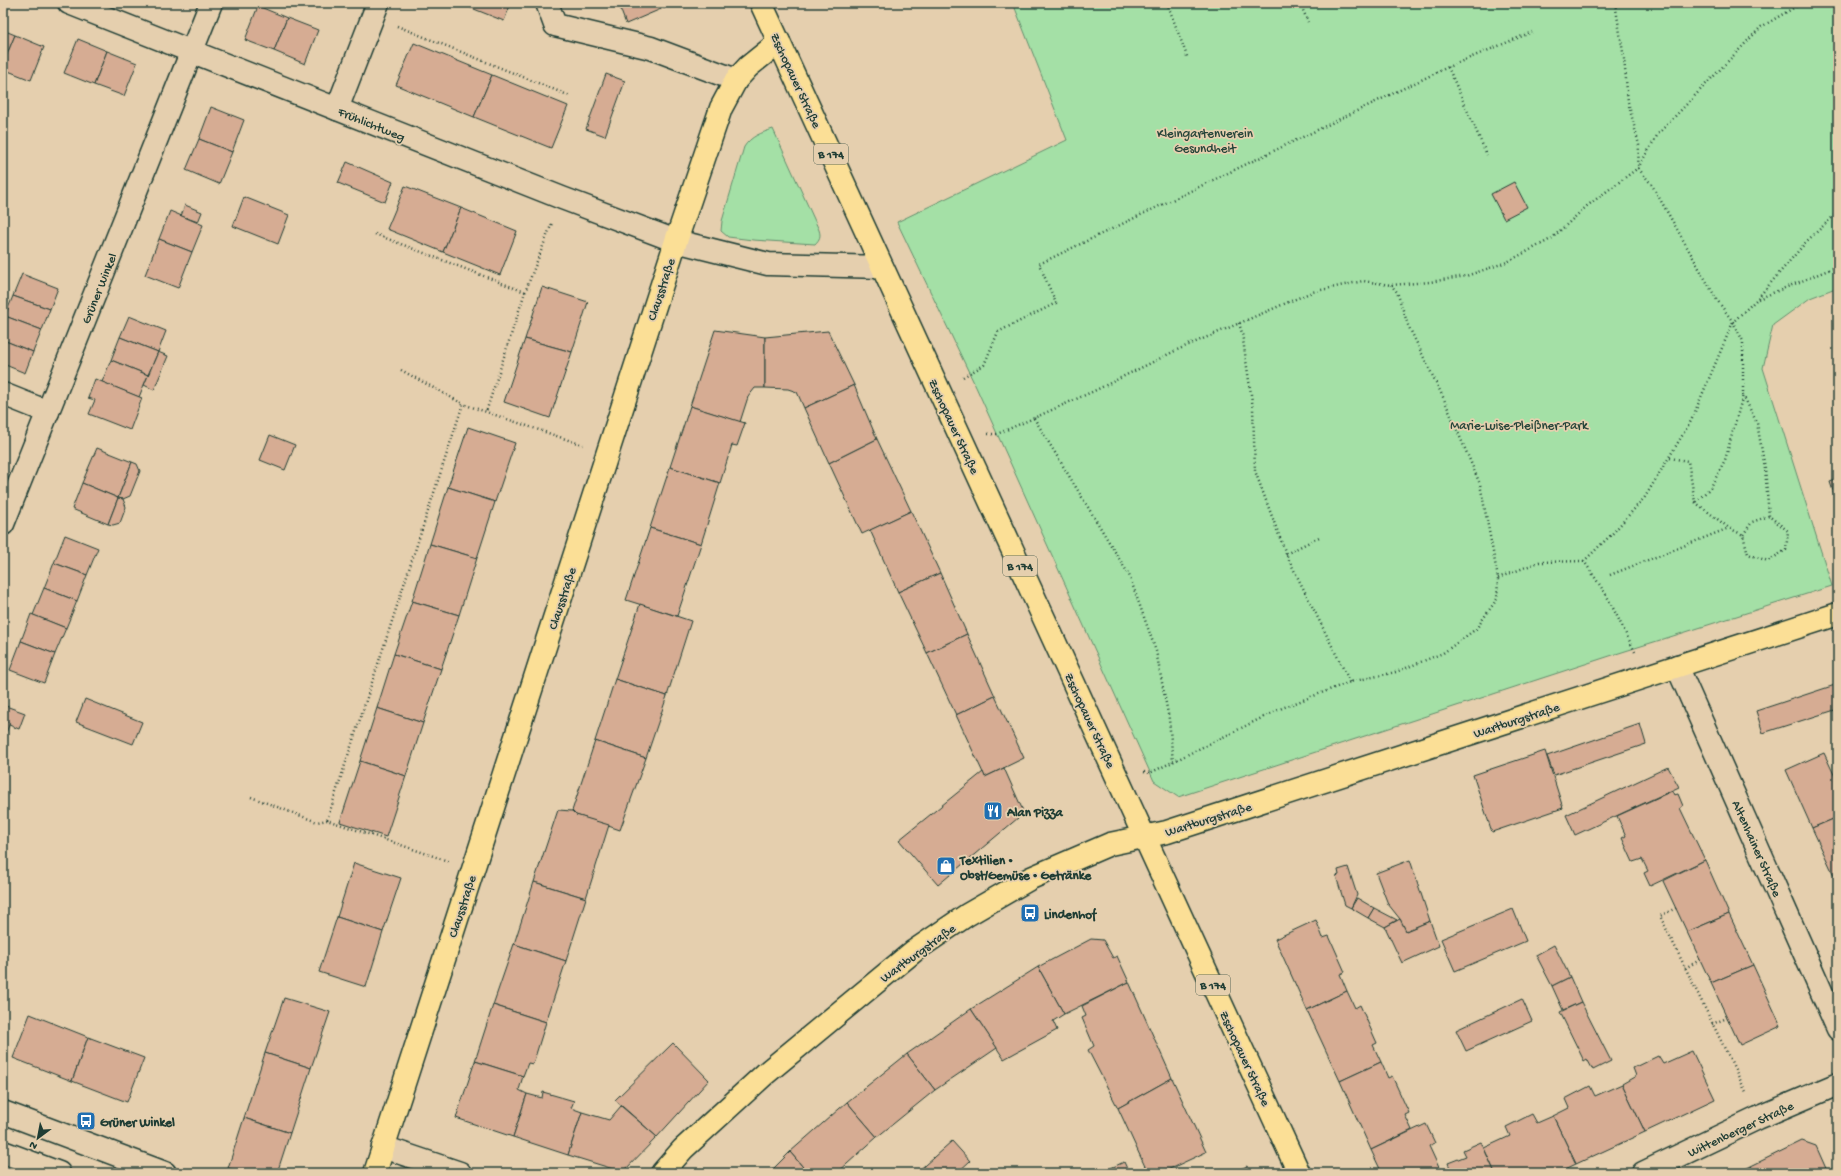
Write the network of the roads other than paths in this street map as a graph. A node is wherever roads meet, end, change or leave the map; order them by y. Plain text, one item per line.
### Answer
1 (69, 3) edge
2 (212, 3) edge
3 (547, 3) edge
4 (761, 3) edge
5 (375, 10) edge
6 (779, 42) junction
7 (192, 52) junction
8 (736, 80) junction
9 (337, 109) junction
10 (676, 241) junction
11 (882, 267) junction
12 (3, 394) edge
13 (48, 412) junction
14 (3, 524) edge
15 (1838, 614) edge
16 (1677, 666) junction
17 (1144, 837) junction
18 (1838, 1029) edge
19 (1838, 1084) edge
20 (3, 1112) edge
21 (384, 1147) junction
22 (3, 1152) edge
23 (58, 1173) edge
24 (165, 1173) edge
25 (375, 1173) edge
26 (460, 1173) edge
27 (662, 1173) edge
28 (1299, 1173) edge
29 (1643, 1173) edge

1 - 7 street, Frühlichtweg
2 - 7 street, Grüner Winkel
3 - 8 street
4 - 6 main road, Zschopauer Straße / B 174
5 - 9 street
6 - 8 main road, Clausstraße
6 - 11 main road, Zschopauer Straße / B 174
7 - 9 street, Frühlichtweg
7 - 13 street, Grüner Winkel
8 - 10 main road, Clausstraße
9 - 10 street, Frühlichtweg
10 - 11 street
10 - 21 main road, Clausstraße
11 - 17 main road, Zschopauer Straße / B 174
12 - 13 street
13 - 14 street, Grüner Winkel
15 - 16 main road, Wartburgstraße
16 - 17 main road, Wartburgstraße
16 - 18 street, Altenhainer Straße
17 - 27 main road, Wartburgstraße
17 - 28 main road, Zschopauer Straße / B 174
19 - 29 street, Wittenberger Straße
20 - 24 street
21 - 25 main road, Clausstraße
21 - 26 street
22 - 23 street

